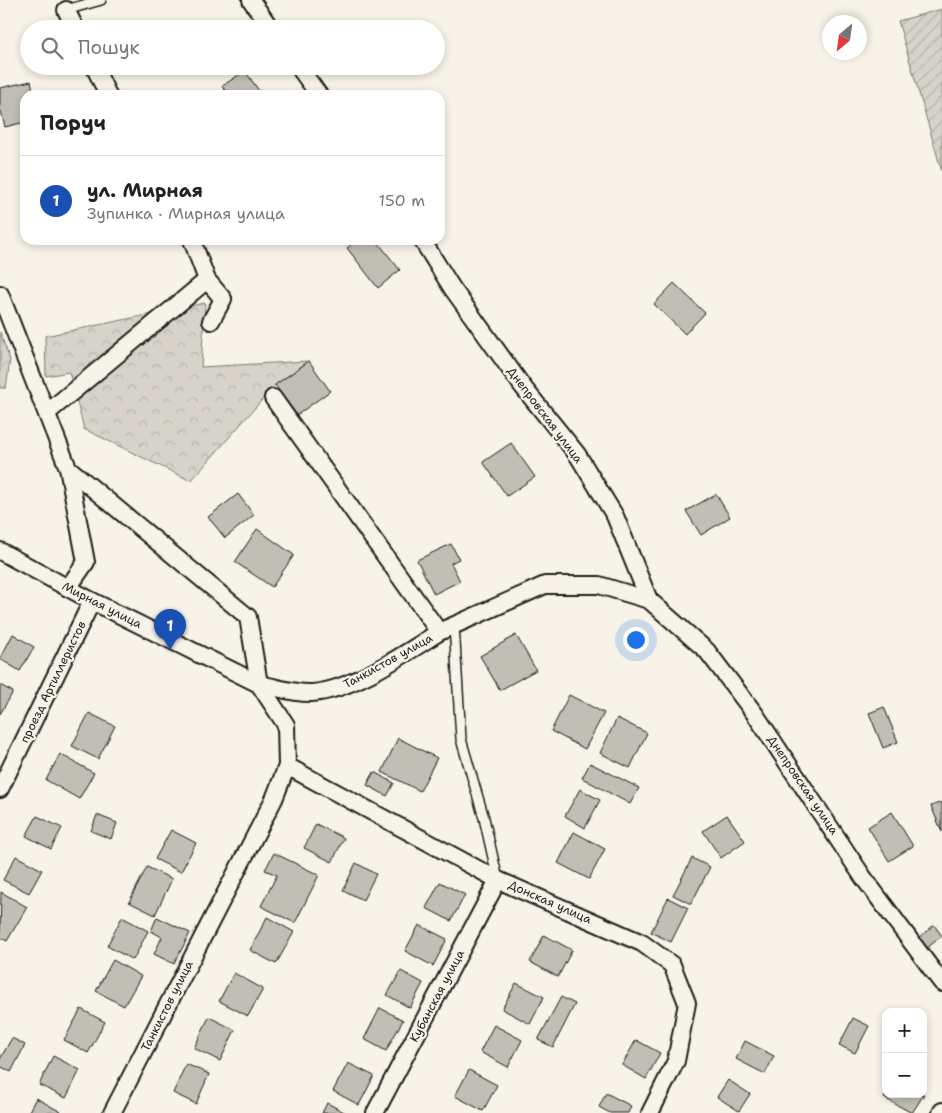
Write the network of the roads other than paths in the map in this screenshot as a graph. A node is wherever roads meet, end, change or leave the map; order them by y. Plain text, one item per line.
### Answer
1 (101, 0) edge
2 (251, 0) edge
3 (66, 10) joint
4 (71, 20) edge
5 (265, 20) edge
6 (98, 75) edge
7 (305, 75) edge
8 (106, 90) edge
9 (315, 90) edge
10 (194, 245) edge
11 (425, 245) edge
12 (207, 280) junction
13 (0, 294) edge
14 (211, 321) dead end
15 (273, 398) dead end
16 (48, 412) junction
17 (68, 468) junction
18 (0, 551) edge
19 (68, 588) junction
20 (649, 600) junction
21 (92, 601) junction
22 (446, 629) junction
23 (259, 684) junction
24 (287, 766) junction
25 (0, 789) edge
26 (498, 880) junction
27 (942, 983) edge
28 (112, 1113) edge
29 (376, 1113) edge
30 (650, 1113) edge

1 - 3 lane
2 - 5 street
3 - 4 street
6 - 8 street
7 - 9 street
10 - 12 street
11 - 20 street, Днепровская улица
12 - 14 street
12 - 16 street
13 - 16 street
15 - 22 street, Танкистов улица
16 - 17 street
17 - 19 street
17 - 23 street
18 - 19 street, Мирная улица
19 - 21 street, Мирная улица
20 - 22 street, Днепровская улица
20 - 27 street, Днепровская улица
21 - 23 street, Мирная улица
21 - 25 street, проезд Артиллеристов
22 - 23 street, Танкистов улица
22 - 26 lane
23 - 24 street, Танкистов улица
24 - 26 street, Донская улица
24 - 28 street, Танкистов улица
26 - 29 street, Кубанская улица
26 - 30 street, Донская улица

